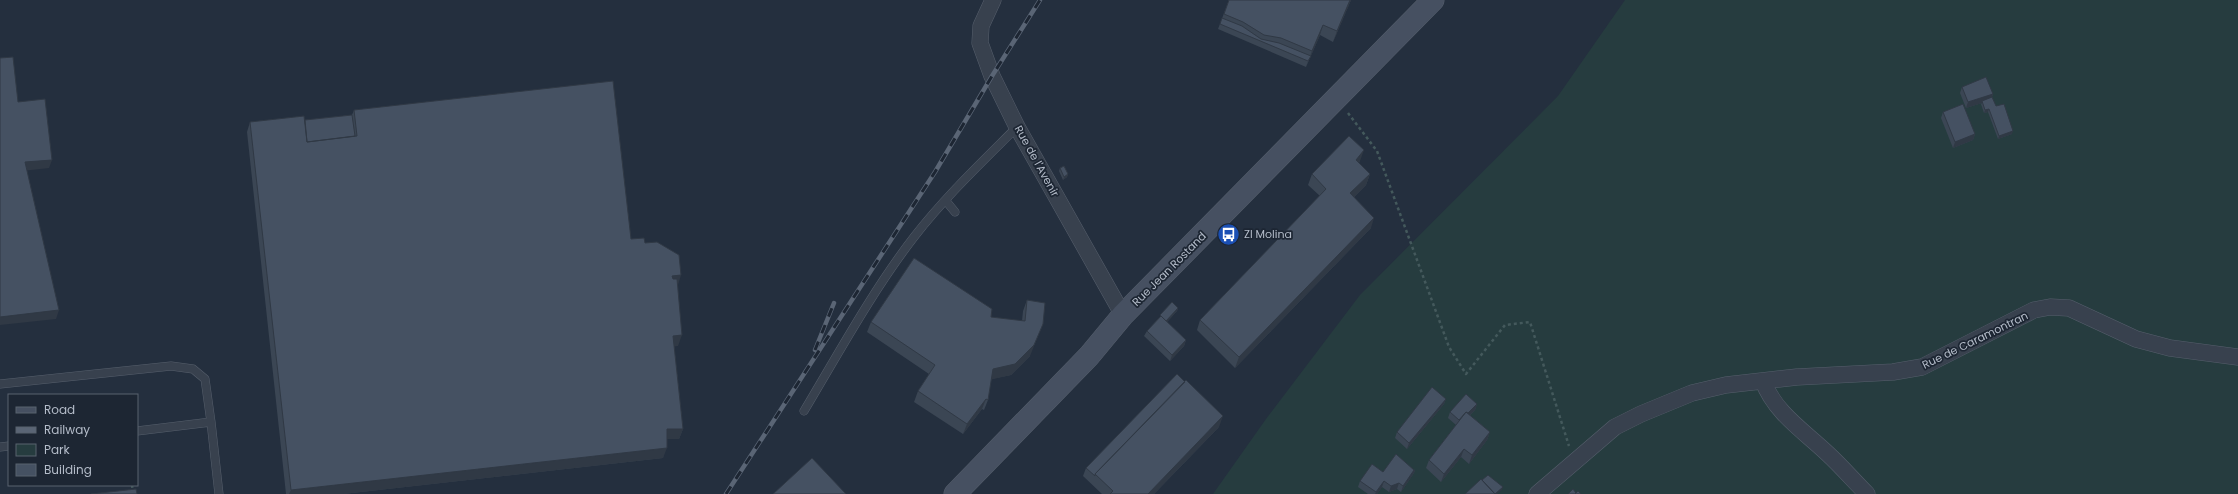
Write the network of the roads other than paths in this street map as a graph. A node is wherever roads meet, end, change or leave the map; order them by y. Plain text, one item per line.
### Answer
1 (993, 0) edge
2 (1425, 0) edge
3 (1433, 0) edge
4 (1403, 28) junction
5 (1017, 127) junction
6 (946, 201) junction
7 (955, 212) dead end
8 (1123, 315) junction
9 (2238, 357) edge
10 (1763, 381) junction
11 (0, 384) edge
12 (804, 411) dead end
13 (211, 422) junction
14 (138, 431) edge
15 (958, 493) edge
16 (219, 494) edge
17 (1537, 494) edge
18 (1868, 494) edge

1 - 5 street, Rue de l'Avenir
2 - 4 main road, Rue Jean Rostand
3 - 4 main road, Rue Jean Rostand
4 - 8 main road, Rue Jean Rostand
5 - 6 lane
5 - 8 street, Rue de l'Avenir
6 - 7 lane
6 - 12 lane
8 - 15 main road, Rue Jean Rostand
9 - 10 street, Rue de Caramontran
10 - 17 street, Rue de Caramontran
10 - 18 street
11 - 13 lane
13 - 14 lane
13 - 16 lane

